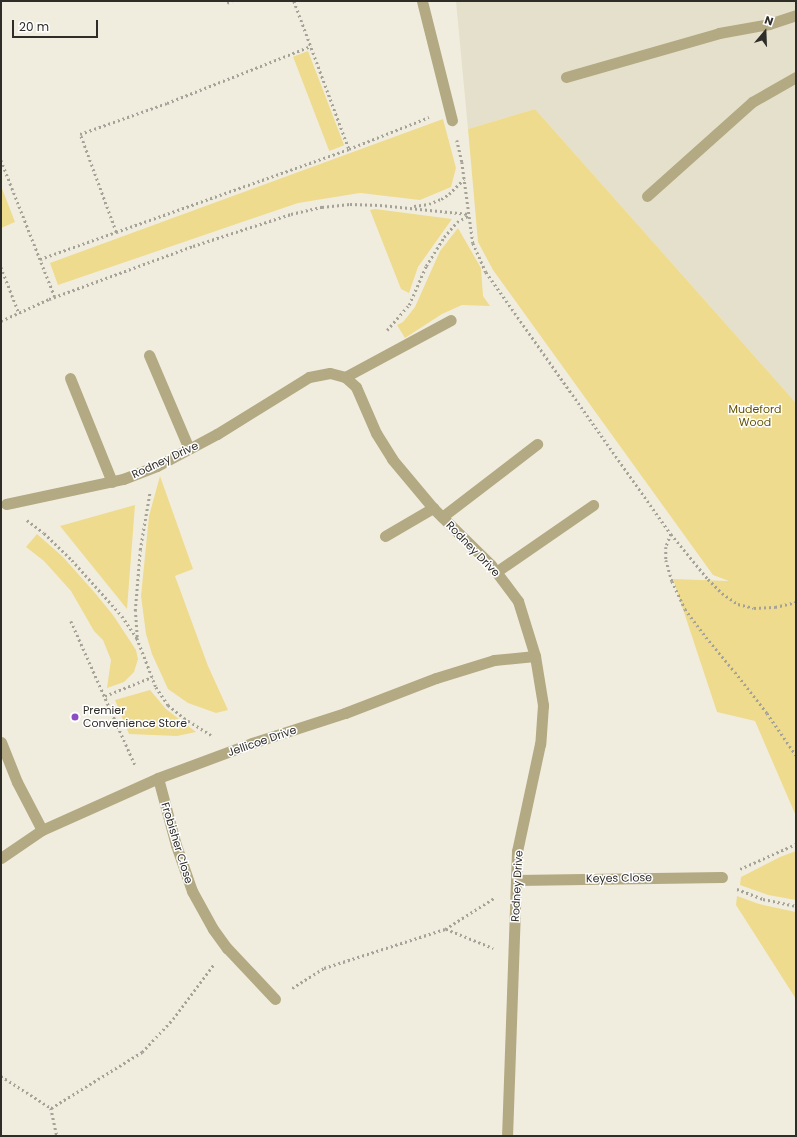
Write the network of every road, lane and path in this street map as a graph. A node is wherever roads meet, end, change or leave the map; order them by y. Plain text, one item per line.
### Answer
1 (232, 1) edge
2 (294, 1) edge
3 (422, 1) edge
4 (227, 3) dead end
5 (796, 15) edge
6 (311, 46) junction
7 (566, 77) dead end
8 (796, 77) edge
9 (450, 114) junction
10 (349, 149) junction
11 (1, 160) edge
12 (464, 179) junction
13 (647, 196) dead end
14 (412, 207) junction
15 (469, 214) junction
16 (116, 232) junction
17 (40, 258) junction
18 (1, 267) edge
19 (56, 297) junction
20 (19, 313) junction
21 (451, 320) dead end
22 (1, 321) edge
23 (382, 333) dead end
24 (149, 355) dead end
25 (345, 377) junction
26 (70, 378) dead end
27 (537, 444) dead end
28 (189, 449) junction
29 (157, 466) junction
30 (112, 482) junction
31 (4, 502) edge
32 (592, 505) dead end
33 (433, 508) junction
34 (442, 517) junction
35 (671, 534) junction
36 (385, 536) dead end
37 (496, 572) junction
38 (796, 602) edge
39 (71, 621) dead end
40 (137, 638) junction
41 (535, 656) junction
42 (152, 677) junction
43 (105, 696) junction
44 (218, 739) dead end
45 (1, 742) edge
46 (796, 755) edge
47 (136, 766) dead end
48 (158, 778) junction
49 (42, 830) junction
50 (796, 844) edge
51 (1, 858) edge
52 (722, 877) junction
53 (516, 882) junction
54 (796, 906) edge
55 (445, 929) junction
56 (227, 948) junction
57 (514, 956) junction
58 (275, 999) joint
59 (1, 1076) edge
60 (51, 1108) junction
61 (57, 1136) edge
62 (507, 1136) edge

1 - 4 path
2 - 6 path
3 - 9 street
5 - 7 street
6 - 10 path
6 - 16 path
8 - 13 street
9 - 10 path
9 - 12 path
10 - 16 path
11 - 17 path
12 - 14 path
12 - 15 path
14 - 15 path
14 - 19 path
15 - 23 path
15 - 35 path
16 - 17 path
17 - 19 path
18 - 20 path
19 - 20 path
20 - 22 path
21 - 25 street
24 - 28 street
25 - 28 street, Rodney Drive
25 - 33 street, Rodney Drive
26 - 30 street
27 - 34 street
28 - 29 street, Rodney Drive
29 - 30 street, Rodney Drive
29 - 40 path
30 - 31 street, Rodney Drive
31 - 40 path
32 - 37 street
33 - 34 street, Rodney Drive
33 - 36 street
34 - 37 street, Rodney Drive
35 - 38 path
35 - 46 path
37 - 41 street, Rodney Drive
39 - 43 path
40 - 42 path
41 - 48 street, Jellicoe Drive
41 - 53 street, Rodney Drive
42 - 43 path
42 - 44 path
43 - 47 path
45 - 49 street
48 - 49 street, Jellicoe Drive
48 - 56 street, Frobisher Close
49 - 51 street, Jellicoe Drive
50 - 52 path
52 - 53 street, Keyes Close
52 - 54 path
53 - 55 path
53 - 57 street, Rodney Drive
55 - 57 path
55 - 58 path
56 - 58 street, Frobisher Close
56 - 60 path
57 - 62 street, Rodney Drive
59 - 60 path
60 - 61 path

